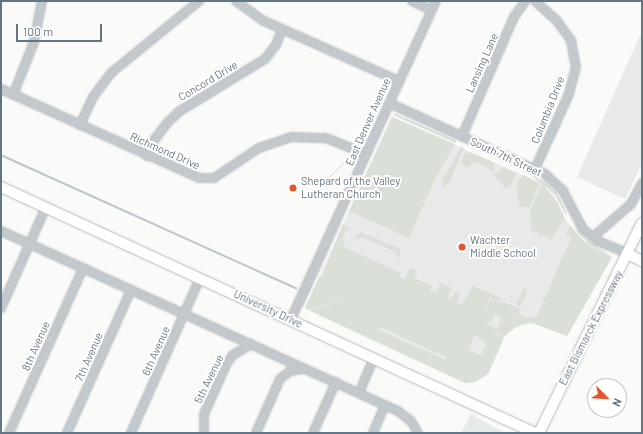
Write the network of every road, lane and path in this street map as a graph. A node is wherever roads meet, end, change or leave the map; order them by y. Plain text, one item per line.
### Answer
1 (42, 1) edge
2 (199, 1) edge
3 (236, 1) edge
4 (412, 1) edge
5 (436, 1) edge
6 (525, 1) edge
7 (535, 1) edge
8 (432, 10) junction
9 (282, 29) junction
10 (399, 81) junction
11 (1, 89) edge
12 (13, 94) junction
13 (389, 104) junction
14 (80, 125) junction
15 (462, 136) junction
16 (366, 154) junction
17 (148, 156) junction
18 (535, 169) junction
19 (642, 183) edge
20 (1, 187) edge
21 (46, 207) junction
22 (642, 224) edge
23 (1, 230) edge
24 (592, 237) junction
25 (30, 244) junction
26 (628, 254) junction
27 (642, 261) edge
28 (83, 268) junction
29 (200, 278) junction
30 (131, 290) junction
31 (1, 308) edge
32 (185, 314) junction
33 (291, 319) junction
34 (251, 344) junction
35 (374, 358) junction
36 (306, 369) junction
37 (336, 382) junction
38 (359, 393) junction
39 (385, 405) junction
40 (9, 433) edge
41 (67, 433) edge
42 (131, 433) edge
43 (204, 433) edge
44 (256, 433) edge
45 (313, 433) edge
46 (373, 433) edge
47 (418, 433) edge
48 (535, 433) edge
49 (539, 433) edge

1 - 12 street
2 - 14 street
3 - 9 street
4 - 8 street
5 - 8 street, East Denver Avenue
6 - 15 street, Lansing Lane
7 - 18 street, Columbia Drive
8 - 10 street, East Denver Avenue
9 - 10 street
9 - 17 street, Concord Drive
10 - 13 street, East Denver Avenue
11 - 12 street, Richmond Drive
12 - 14 street, Richmond Drive
13 - 15 street, South 7th Street
13 - 16 street, East Denver Avenue
14 - 17 street, Richmond Drive
15 - 18 street, South 7th Street
16 - 17 street, Richmond Drive
16 - 33 street, East Denver Avenue
18 - 24 street, South 7th Street
19 - 24 street
20 - 21 main road, University Drive
21 - 25 street
21 - 29 main road, University Drive
22 - 26 main road, East Bismarck Expressway
23 - 25 street
24 - 26 street, South 7th Street
25 - 28 street
25 - 31 street
26 - 27 main road, South 7th Street
26 - 49 main road, East Bismarck Expressway
28 - 30 street
28 - 40 street, 8th Avenue
29 - 32 street, 6th Avenue
29 - 33 main road, University Drive
30 - 32 street
30 - 41 street, 7th Avenue
32 - 34 street
32 - 42 street, 6th Avenue
33 - 35 main road, University Drive
34 - 36 street
34 - 43 street, 5th Avenue
35 - 38 street
35 - 48 main road, University Drive
36 - 37 street
36 - 44 street
37 - 38 street
37 - 45 street
38 - 39 street
39 - 46 street
39 - 47 street

